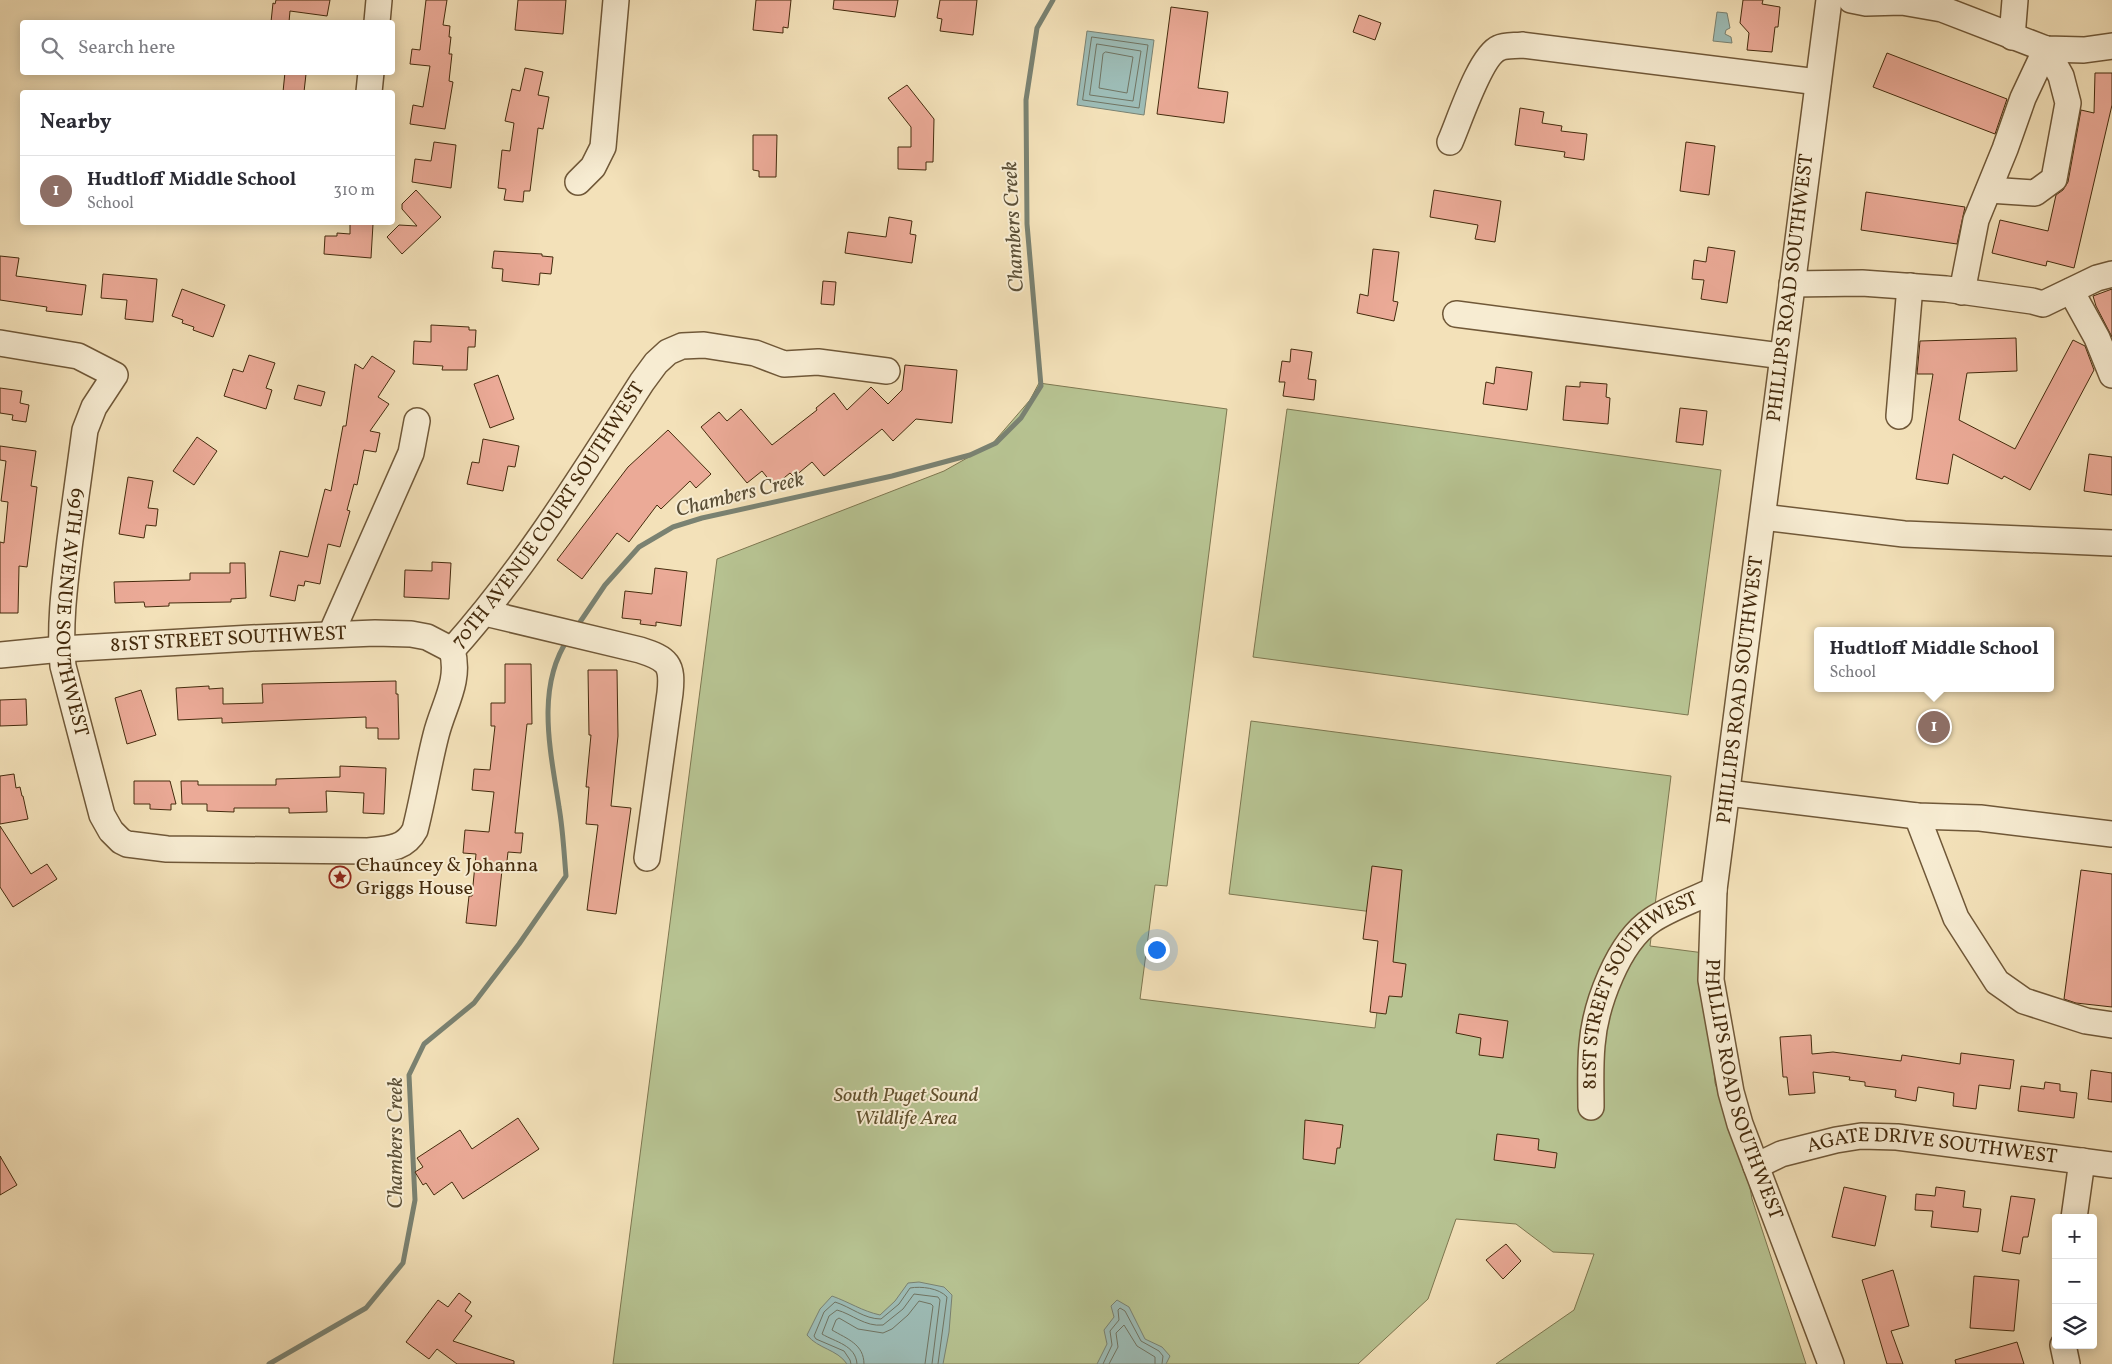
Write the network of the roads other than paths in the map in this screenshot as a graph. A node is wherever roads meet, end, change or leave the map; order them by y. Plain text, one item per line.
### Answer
1 (379, 0) edge
2 (616, 0) edge
3 (1829, 0) edge
4 (1851, 0) edge
5 (2015, 0) edge
6 (1952, 6) edge
7 (377, 20) edge
8 (2012, 37) junction
9 (2112, 46) edge
10 (2046, 49) junction
11 (371, 75) edge
12 (1818, 82) junction
13 (369, 90) edge
14 (1450, 142) dead end
15 (578, 182) dead end
16 (1988, 190) junction
17 (2112, 274) edge
18 (1792, 284) junction
19 (1910, 286) junction
20 (2071, 291) junction
21 (1962, 292) junction
22 (1456, 314) dead end
23 (0, 343) edge
24 (1782, 356) junction
25 (887, 371) dead end
26 (2112, 375) edge
27 (1898, 416) dead end
28 (417, 420) dead end
29 (1763, 517) junction
30 (2112, 543) edge
31 (485, 613) junction
32 (331, 634) junction
33 (62, 649) junction
34 (452, 650) junction
35 (0, 655) edge
36 (1728, 793) junction
37 (1917, 816) junction
38 (416, 830) joint
39 (2112, 834) edge
40 (647, 858) dead end
41 (1714, 890) junction
42 (2112, 1025) edge
43 (1591, 1107) dead end
44 (2082, 1161) junction
45 (2112, 1165) edge
46 (1756, 1166) junction
47 (2075, 1214) edge
48 (2064, 1349) edge
49 (1832, 1364) edge
50 (2067, 1364) edge

1 - 7 street
2 - 15 street
3 - 12 street, PHILLIPS ROAD SOUTHWEST
4 - 6 street
5 - 8 street
6 - 8 street
8 - 10 street
9 - 10 street
10 - 16 street
10 - 16 street
11 - 13 street
12 - 14 street
12 - 18 street, PHILLIPS ROAD SOUTHWEST
16 - 21 street
17 - 20 street
18 - 19 street
18 - 24 street, PHILLIPS ROAD SOUTHWEST
19 - 21 street
19 - 27 street
20 - 21 street
20 - 26 street
22 - 24 street
23 - 33 street, 69TH AVENUE SOUTHWEST
24 - 29 street, PHILLIPS ROAD SOUTHWEST
25 - 31 street, 70TH AVENUE COURT SOUTHWEST
28 - 32 street
29 - 30 street
29 - 36 street, PHILLIPS ROAD SOUTHWEST
31 - 34 street, 70TH AVENUE COURT SOUTHWEST
31 - 40 street
32 - 33 street, 81ST STREET SOUTHWEST
32 - 34 street, 81ST STREET SOUTHWEST
33 - 35 street, 81ST STREET SOUTHWEST
33 - 38 street, 69TH AVENUE SOUTHWEST
34 - 38 street, 70TH AVENUE COURT SOUTHWEST
36 - 37 street
36 - 41 street, PHILLIPS ROAD SOUTHWEST
37 - 39 street
37 - 42 street
41 - 43 street, 81ST STREET SOUTHWEST
41 - 46 street, PHILLIPS ROAD SOUTHWEST
44 - 45 street, AGATE DRIVE SOUTHWEST
44 - 46 street, AGATE DRIVE SOUTHWEST
44 - 47 street
46 - 49 street, PHILLIPS ROAD SOUTHWEST
48 - 50 street

